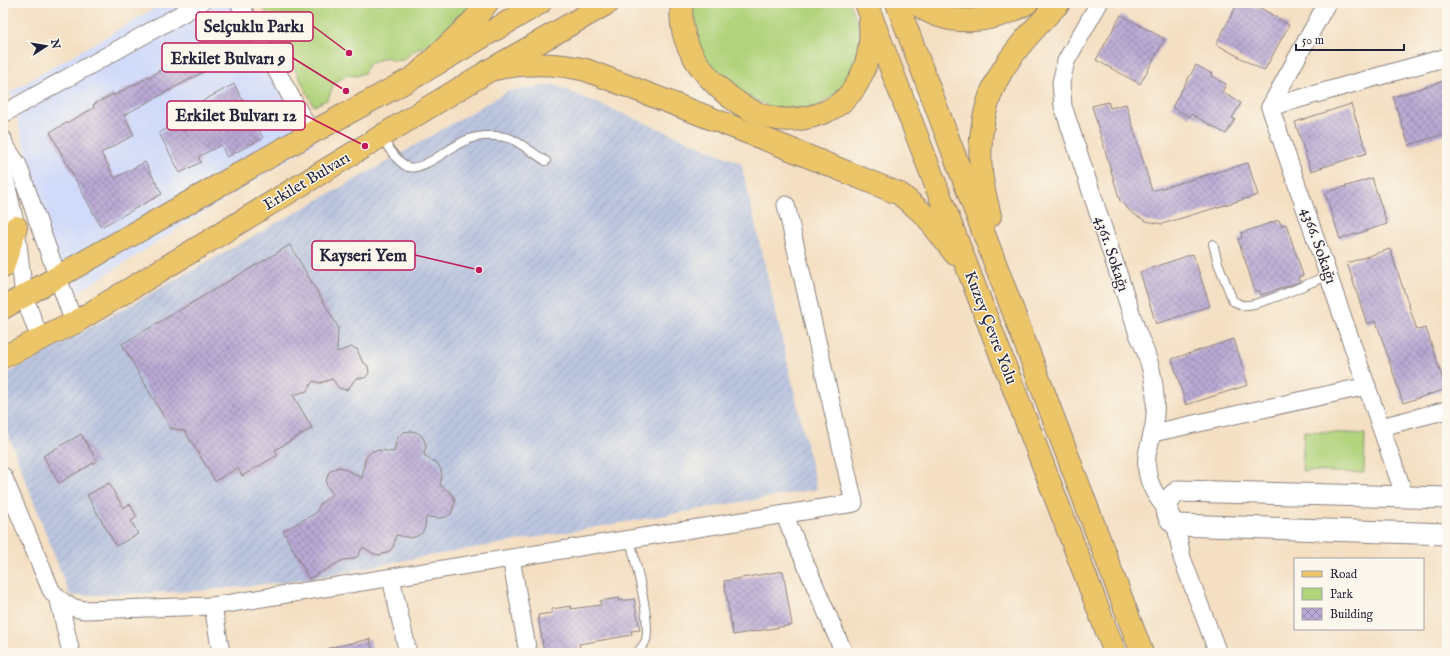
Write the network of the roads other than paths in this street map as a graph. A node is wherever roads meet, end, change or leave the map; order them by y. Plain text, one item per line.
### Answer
1 (201, 3) edge
2 (239, 3) edge
3 (487, 3) edge
4 (540, 3) edge
5 (608, 3) edge
6 (682, 3) edge
7 (897, 3) edge
8 (916, 3) edge
9 (1027, 3) edge
10 (1059, 3) edge
11 (1099, 3) edge
12 (1327, 3) edge
13 (867, 4) edge
14 (1447, 56) edge
15 (490, 70) junction
16 (416, 76) junction
17 (1270, 107) junction
18 (3, 114) edge
19 (311, 133) junction
20 (381, 137) junction
21 (4, 142) edge
22 (546, 161) dead end
23 (786, 205) dead end
24 (16, 227) junction
25 (1213, 244) dead end
26 (3, 267) edge
27 (969, 272) junction
28 (1328, 275) junction
29 (58, 276) junction
30 (24, 296) junction
31 (1011, 303) junction
32 (3, 308) edge
33 (74, 323) junction
34 (40, 339) junction
35 (3, 357) edge
36 (1367, 386) junction
37 (1447, 410) edge
38 (1381, 426) junction
39 (1153, 433) junction
40 (3, 476) edge
41 (1405, 497) junction
42 (1447, 498) edge
43 (784, 514) junction
44 (1171, 517) junction
45 (1447, 534) edge
46 (630, 539) junction
47 (511, 558) junction
48 (391, 578) junction
49 (59, 600) junction
50 (213, 606) junction
51 (71, 653) edge
52 (221, 653) edge
53 (408, 653) edge
54 (528, 653) edge
55 (637, 653) edge
56 (844, 653) edge
57 (1115, 653) edge
58 (1142, 653) edge
59 (1218, 653) edge

1 - 18 street
2 - 19 street
3 - 16 main road
4 - 16 main road
5 - 15 main road, Erkilet Bulvarı
6 - 13 main road
7 - 31 main road, Kuzey Çevre Yolu
8 - 9 main road
10 - 31 main road
11 - 39 street, 4361. Sokağı
12 - 17 street
13 - 27 main road, Kuzey Çevre Yolu
14 - 17 street
15 - 20 main road, Erkilet Bulvarı
15 - 27 main road
16 - 19 main road
17 - 28 street, 4366. Sokağı
19 - 29 main road
20 - 22 lane
20 - 33 main road, Erkilet Bulvarı
21 - 24 street
21 - 29 street
23 - 43 street
24 - 26 main road
24 - 30 street
25 - 28 lane
27 - 57 main road, Kuzey Çevre Yolu
28 - 36 street, 4366. Sokağı
29 - 30 main road
29 - 33 street
30 - 32 main road
30 - 34 street
31 - 58 main road, Kuzey Çevre Yolu
33 - 34 main road, Erkilet Bulvarı
34 - 35 main road, Erkilet Bulvarı
36 - 38 street, 4366. Sokağı
36 - 39 street
37 - 38 street
38 - 41 street, 4366. Sokağı
39 - 44 street, 4361. Sokağı
40 - 49 street
41 - 42 street
41 - 44 street
43 - 46 street
43 - 56 street
44 - 45 street
44 - 59 street
46 - 47 street
46 - 55 lane
47 - 48 street
47 - 54 street
48 - 50 street
48 - 53 street
49 - 50 street
49 - 51 street
50 - 52 street

